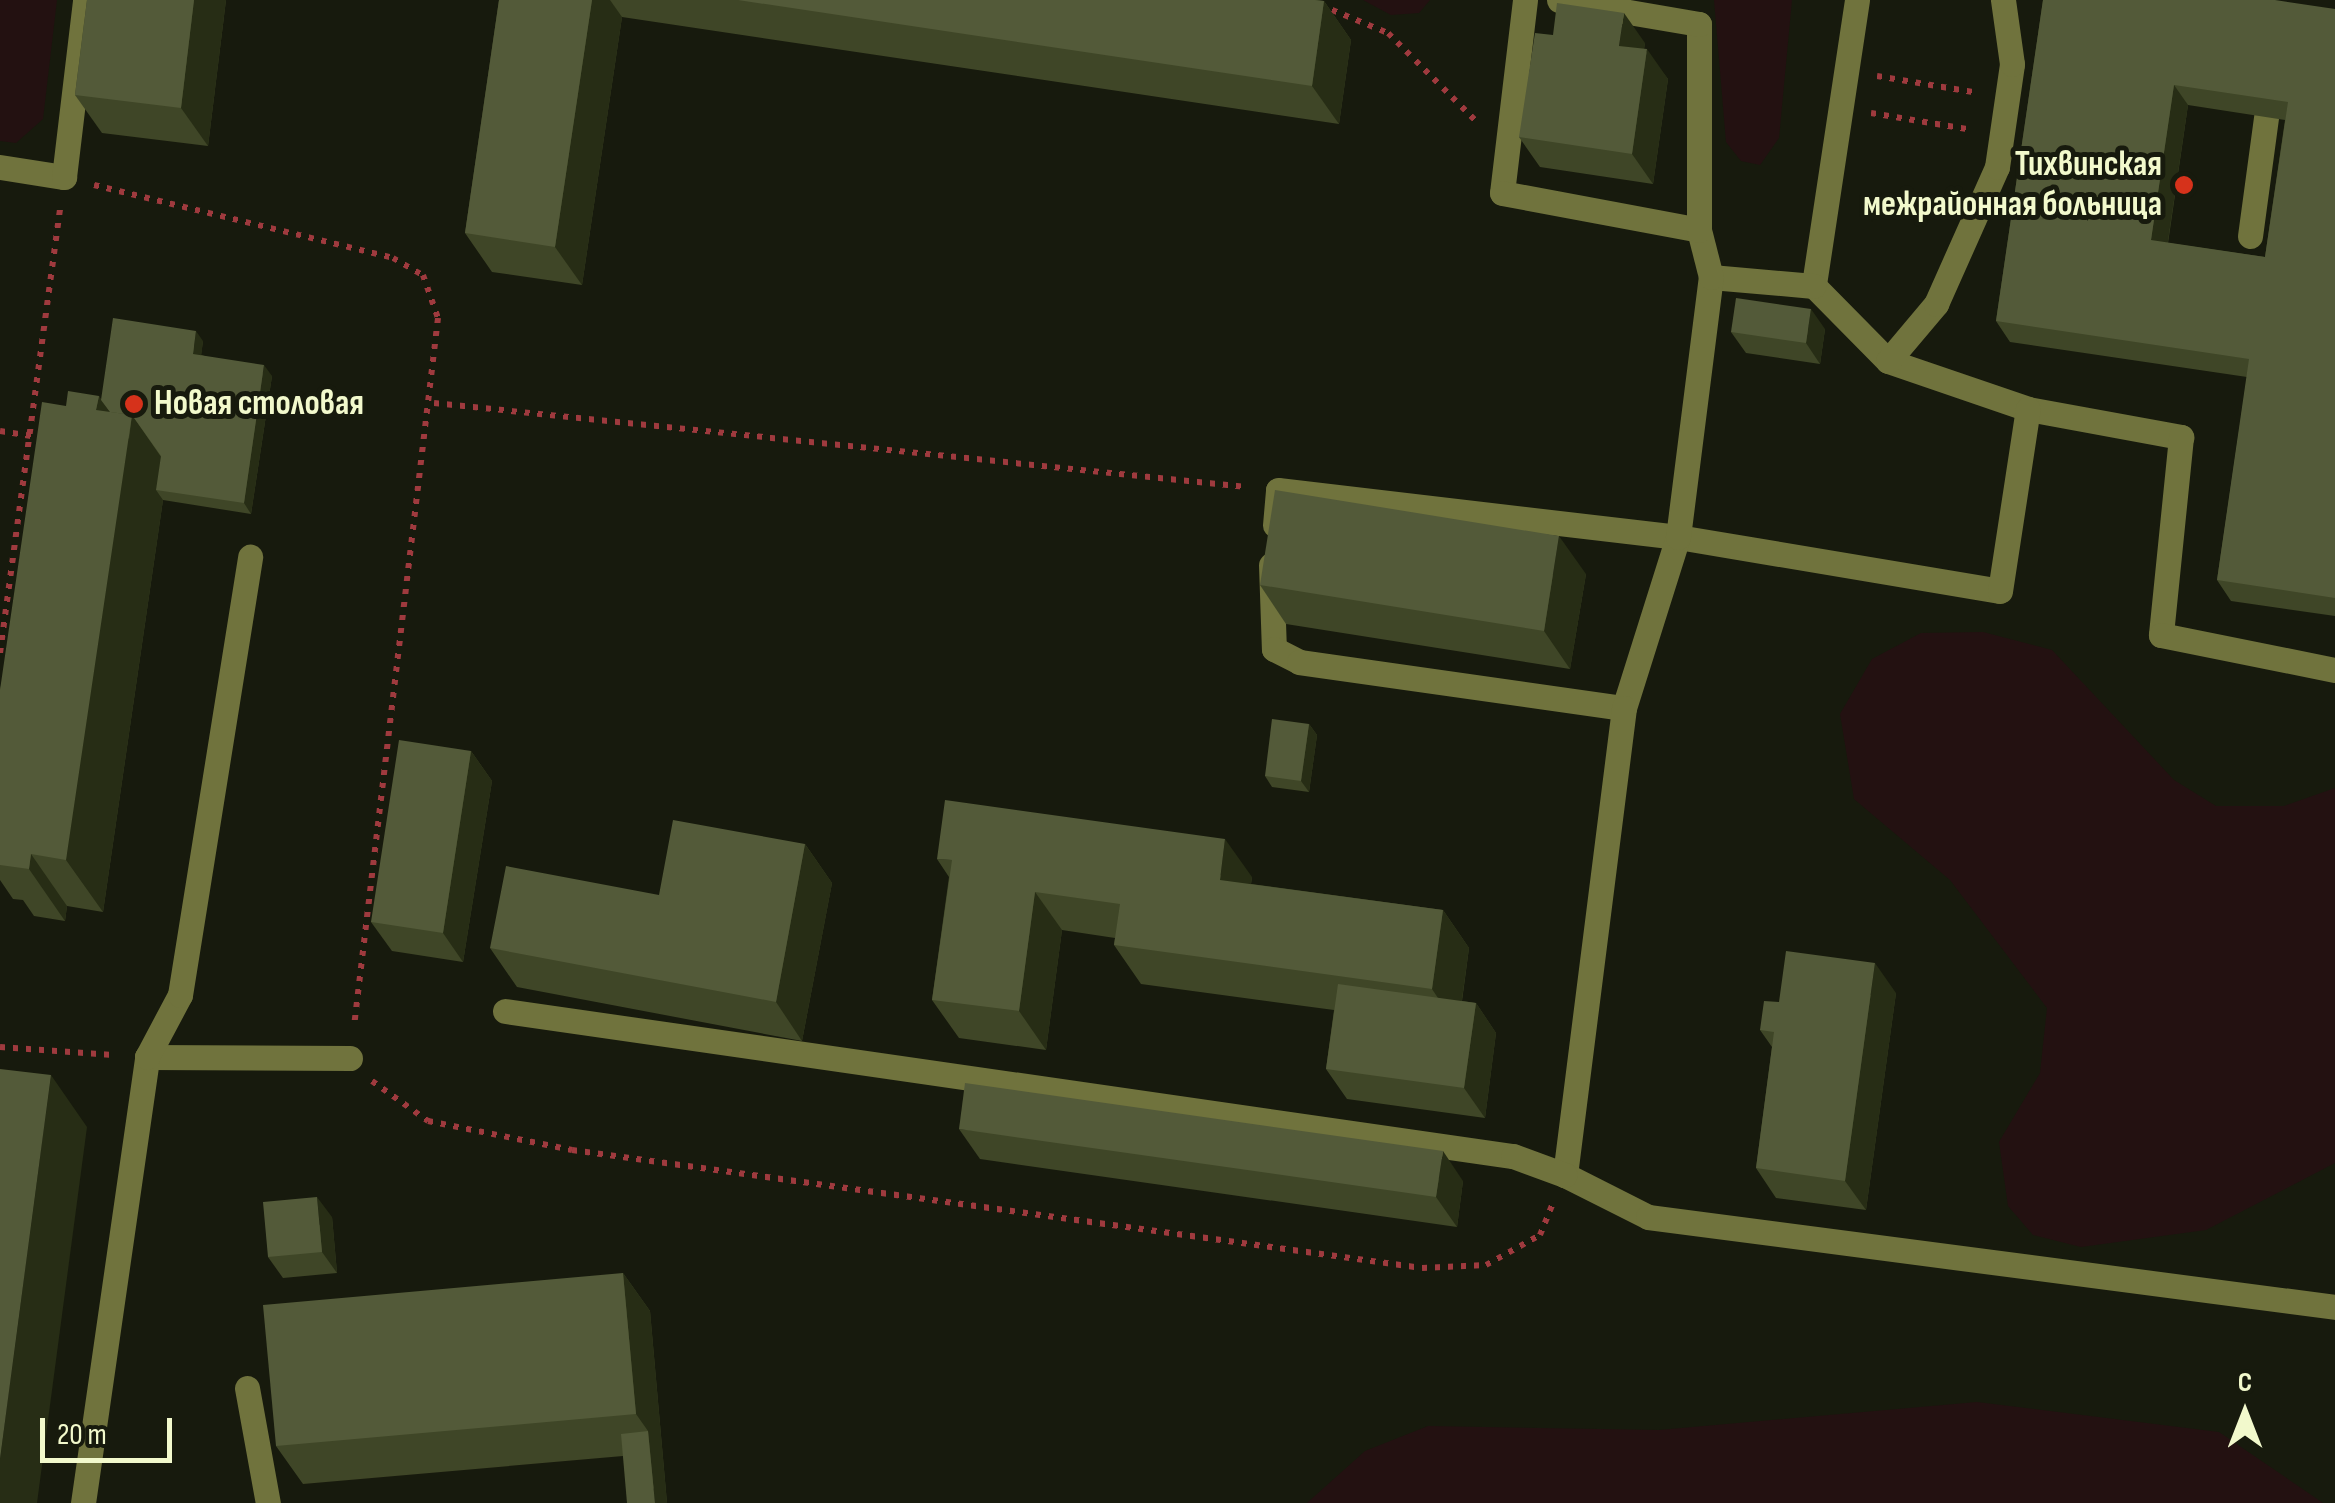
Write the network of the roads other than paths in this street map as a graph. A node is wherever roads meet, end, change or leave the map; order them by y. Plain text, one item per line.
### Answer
1 (86, 0) edge
2 (1525, 0) edge
3 (1559, 0) edge
4 (1856, 0) edge
5 (2003, 0) edge
6 (2266, 117) edge
7 (0, 167) edge
8 (1699, 230) junction
9 (2250, 236) dead end
10 (1711, 277) junction
11 (1814, 286) junction
12 (1888, 361) junction
13 (2028, 409) junction
14 (1678, 537) junction
15 (250, 557) dead end
16 (2335, 670) edge
17 (1624, 708) junction
18 (505, 1012) dead end
19 (147, 1057) junction
20 (350, 1058) road end
21 (1565, 1175) junction
22 (2335, 1308) edge
23 (248, 1388) dead end
24 (83, 1503) edge
25 (268, 1503) edge

1 - 7 lane
2 - 8 lane
3 - 8 lane
4 - 11 lane
5 - 12 lane
6 - 9 lane
8 - 10 lane
10 - 11 lane
10 - 14 lane
11 - 12 lane
12 - 13 lane
13 - 14 lane
13 - 16 lane
14 - 17 lane
14 - 17 lane
15 - 19 lane
17 - 21 lane
18 - 21 lane
19 - 20 lane
19 - 24 lane
21 - 22 lane
23 - 25 lane

